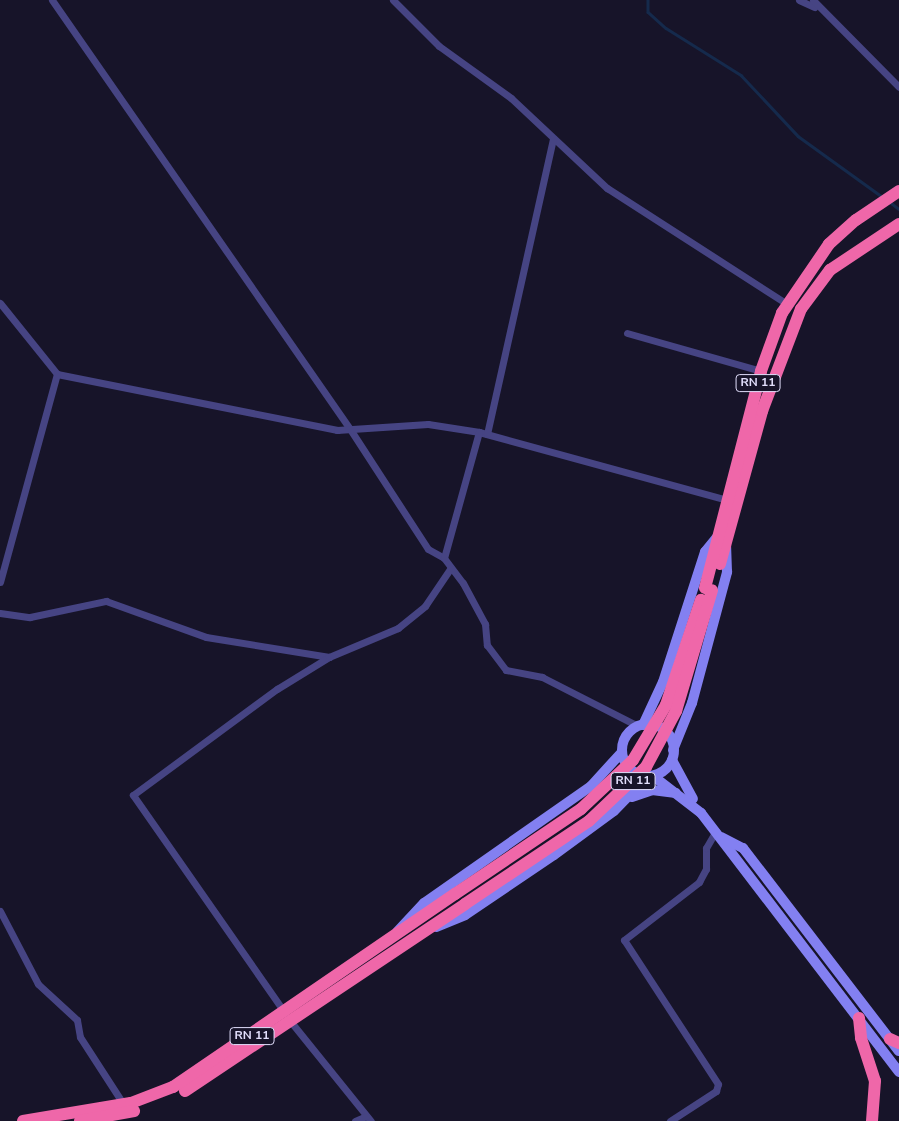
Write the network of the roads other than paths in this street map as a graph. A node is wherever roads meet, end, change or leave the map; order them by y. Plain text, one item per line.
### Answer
1 (52, 0) edge
2 (393, 0) edge
3 (799, 0) edge
4 (813, 3) edge
5 (899, 87) edge
6 (553, 138) junction
7 (899, 190) edge
8 (899, 224) edge
9 (0, 303) edge
10 (787, 304) junction
11 (627, 333) dead end
12 (761, 372) junction
13 (57, 374) junction
14 (350, 429) junction
15 (479, 432) junction
16 (487, 434) junction
17 (727, 500) junction
18 (722, 539) junction
19 (444, 558) junction
20 (450, 569) junction
21 (0, 582) edge
22 (708, 589) junction
23 (0, 613) edge
24 (329, 657) junction
25 (641, 725) junction
26 (622, 752) junction
27 (673, 755) junction
28 (650, 776) junction
29 (687, 799) junction
30 (623, 803) junction
31 (701, 813) junction
32 (718, 834) junction
33 (0, 911) edge
34 (432, 927) junction
35 (395, 935) junction
36 (288, 1017) junction
37 (860, 1018) junction
38 (894, 1041) edge
39 (899, 1051) edge
40 (899, 1072) edge
41 (124, 1105) junction
42 (368, 1118) edge
43 (105, 1119) edge
44 (23, 1121) edge
45 (80, 1121) edge
46 (355, 1121) edge
47 (670, 1121) edge
48 (872, 1121) edge

1 - 14 street
2 - 6 street
3 - 4 street
4 - 5 street
6 - 10 street
6 - 16 street
7 - 10 highway, RN 11
8 - 18 highway, RN 11
9 - 13 street
10 - 12 highway, RN 11
11 - 12 street
12 - 17 highway, RN 11
13 - 14 street
13 - 21 street
14 - 15 street
14 - 19 street
15 - 16 street
15 - 19 street
16 - 17 street
17 - 18 highway, RN 11
18 - 22 highway, RN 11
18 - 25 main road, RN 11
18 - 27 main road, RN 11
19 - 20 street
20 - 24 street
20 - 25 street
22 - 34 highway, RN 11, bridge
22 - 35 highway, RN 11, bridge
23 - 24 street
24 - 36 street
25 - 26 main road
25 - 27 main road
26 - 28 main road
26 - 35 main road, RN 11
27 - 28 main road
27 - 31 main road
28 - 29 main road
28 - 30 main road, RN 11
29 - 30 main road
29 - 31 main road
30 - 34 main road, RN 11
31 - 32 main road
32 - 37 main road
32 - 38 main road
32 - 47 street
33 - 41 street
34 - 36 highway, RN 11
35 - 36 highway, RN 11
36 - 41 highway, RN 11
36 - 42 street
36 - 43 highway, RN 11
37 - 40 main road
37 - 48 highway
38 - 39 main road
41 - 44 highway, RN 11
42 - 46 street
43 - 45 highway, RN 11

